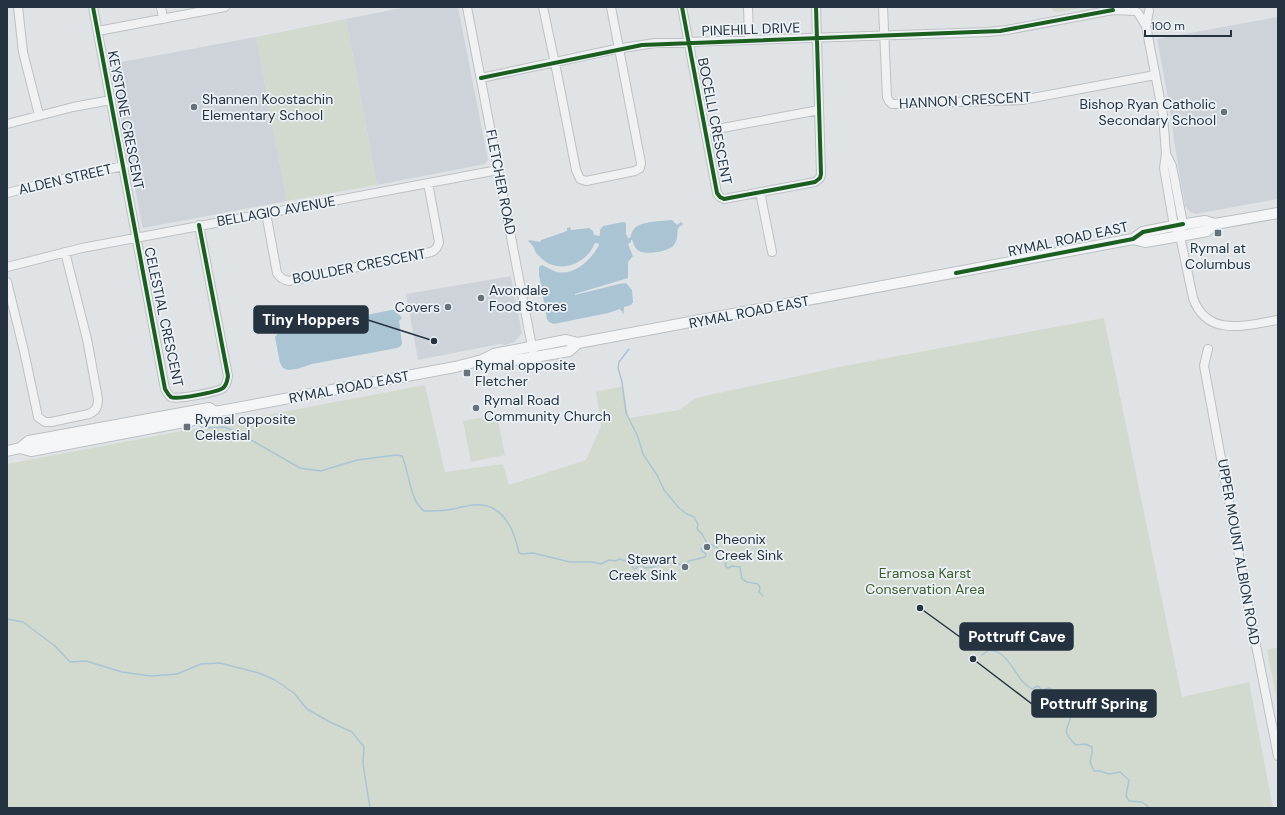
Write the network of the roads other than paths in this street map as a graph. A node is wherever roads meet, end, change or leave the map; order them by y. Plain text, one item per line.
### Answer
1 (18, 7) edge
2 (93, 7) edge
3 (161, 7) edge
4 (225, 7) edge
5 (467, 7) edge
6 (543, 7) edge
7 (611, 7) edge
8 (682, 7) edge
9 (748, 7) edge
10 (816, 7) edge
11 (883, 7) edge
12 (1116, 8) edge
13 (1150, 9) edge
14 (1135, 10) edge
15 (163, 19) junction
16 (1146, 26) junction
17 (98, 32) junction
18 (884, 35) junction
19 (816, 37) junction
20 (749, 40) junction
21 (689, 42) junction
22 (620, 49) junction
23 (555, 63) junction
24 (1155, 75) junction
25 (481, 78) junction
26 (111, 100) junction
27 (819, 110) junction
28 (39, 116) junction
29 (7, 124) edge
30 (706, 131) junction
31 (124, 166) junction
32 (498, 170) junction
33 (428, 183) junction
34 (760, 192) junction
35 (7, 193) edge
36 (266, 213) junction
37 (1278, 213) edge
38 (1215, 224) junction
39 (199, 225) junction
40 (1178, 225) junction
41 (1180, 236) junction
42 (137, 237) junction
43 (1133, 239) junction
44 (65, 252) junction
45 (772, 252) dead end
46 (7, 266) edge
47 (7, 282) edge
48 (1278, 320) edge
49 (578, 343) junction
50 (532, 346) junction
51 (1208, 349) dead end
52 (534, 357) junction
53 (482, 360) junction
54 (7, 451) edge
55 (1278, 756) edge

1 - 28 street
2 - 17 street, KEYSTONE CRESCENT
3 - 15 street
4 - 15 street
5 - 25 street, FLETCHER ROAD
6 - 23 street
7 - 22 street
8 - 21 street, BOCELLI CRESCENT
9 - 20 street
10 - 19 street, BOCELLI CRESCENT
11 - 18 street
12 - 14 street, PINEHILL DRIVE
12 - 18 street, PINEHILL DRIVE
13 - 14 street, PINEHILL DRIVE
13 - 16 street
14 - 16 street
15 - 17 street
16 - 24 street
17 - 26 street, KEYSTONE CRESCENT
18 - 19 street, PINEHILL DRIVE
18 - 24 street, HANNON CRESCENT
19 - 20 street, PINEHILL DRIVE
19 - 27 street, BOCELLI CRESCENT
20 - 21 street, PINEHILL DRIVE
21 - 22 street, PINEHILL DRIVE
21 - 30 street, BOCELLI CRESCENT
22 - 23 street, PINEHILL DRIVE
22 - 23 street
23 - 25 street, PINEHILL DRIVE
24 - 40 street
25 - 32 street, FLETCHER ROAD
26 - 28 street
26 - 31 street, KEYSTONE CRESCENT
27 - 30 street
27 - 34 street, BOCELLI CRESCENT
28 - 29 street
30 - 34 street, BOCELLI CRESCENT
31 - 35 street, ALDEN STREET
31 - 42 street, KEYSTONE CRESCENT
32 - 33 street, BELLAGIO AVENUE
32 - 50 street, FLETCHER ROAD
33 - 36 street, BELLAGIO AVENUE
33 - 36 street, BOULDER CRESCENT
34 - 45 street
36 - 39 street, BELLAGIO AVENUE
37 - 38 main road, RYMAL ROAD EAST
38 - 40 main road, RYMAL ROAD EAST
38 - 41 main road, RYMAL ROAD EAST
39 - 42 street, BELLAGIO AVENUE
39 - 42 street, CELESTIAL CRESCENT
40 - 41 street
40 - 43 main road, RYMAL ROAD EAST
41 - 43 main road, RYMAL ROAD EAST
41 - 48 street
42 - 44 street, BELLAGIO AVENUE
43 - 49 main road, RYMAL ROAD EAST
44 - 46 street, BELLAGIO AVENUE
44 - 47 street
49 - 50 main road, RYMAL ROAD EAST
49 - 52 main road, RYMAL ROAD EAST
50 - 52 street, FLETCHER ROAD
50 - 53 main road, RYMAL ROAD EAST
51 - 55 street, UPPER MOUNT ALBION ROAD
52 - 53 main road, RYMAL ROAD EAST
53 - 54 main road, RYMAL ROAD EAST

